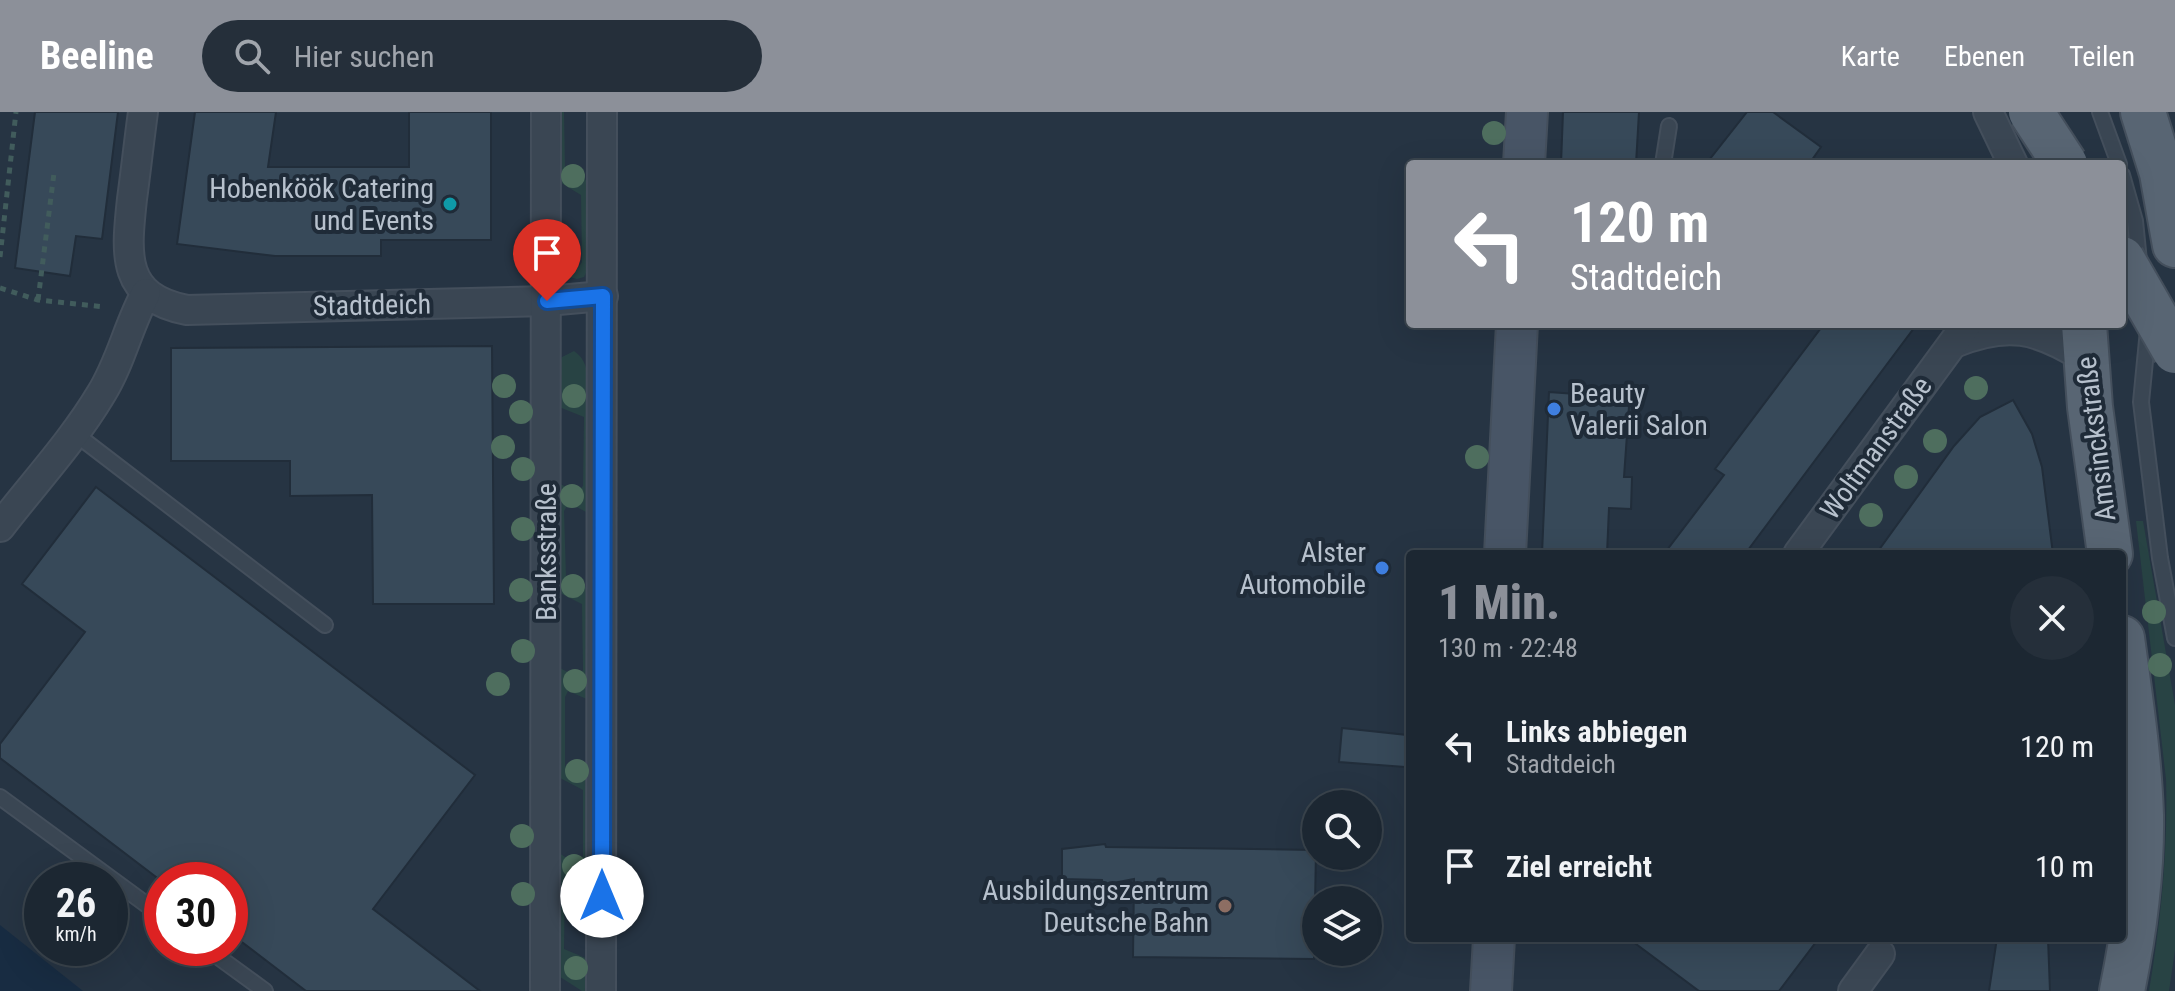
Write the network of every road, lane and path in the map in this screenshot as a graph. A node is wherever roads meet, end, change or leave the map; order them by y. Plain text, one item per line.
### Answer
1 (16, 112) edge
2 (143, 112) edge
3 (546, 112) edge
4 (602, 112) edge
5 (1527, 112) edge
6 (1988, 112) edge
7 (2031, 112) edge
8 (2054, 112) edge
9 (2100, 112) edge
10 (2143, 112) edge
11 (2163, 112) edge
12 (1669, 126) dead end
13 (2175, 129) edge
14 (1524, 160) edge
15 (1664, 160) edge
16 (2011, 160) edge
17 (2061, 160) edge
18 (2063, 160) edge
19 (2118, 160) edge
20 (54, 173) dead end
21 (2126, 189) edge
22 (2175, 245) edge
23 (0, 257) edge
24 (2126, 266) edge
25 (0, 288) edge
26 (603, 296) junction
27 (38, 300) junction
28 (547, 301) junction
29 (141, 302) junction
30 (1517, 328) edge
31 (1960, 333) edge
32 (2085, 341) edge
33 (2175, 351) edge
34 (73, 432) junction
35 (0, 527) edge
36 (1505, 550) edge
37 (1801, 550) edge
38 (2110, 550) edge
39 (325, 625) dead end
40 (2175, 638) edge
41 (2126, 671) edge
42 (0, 797) edge
43 (144, 903) edge
44 (1494, 942) edge
45 (1880, 954) dead end
46 (231, 966) edge
47 (265, 991) edge
48 (545, 991) edge
49 (601, 991) edge
50 (1491, 991) edge
51 (1853, 991) edge
52 (2122, 991) edge

1 - 23 path
2 - 29 street
3 - 28 street, Banksstraße
4 - 26 street, Banksstraße
5 - 14 main road
6 - 16 street
7 - 17 main road, bridge
8 - 18 main road
9 - 19 lane
10 - 22 main road
11 - 13 main road
12 - 15 lane
20 - 27 path
21 - 40 lane
24 - 33 main road, bridge
25 - 27 path
26 - 28 street, Stadtdeich
26 - 49 street, Banksstraße
27 - 29 path
28 - 29 street, Stadtdeich
28 - 48 street, Banksstraße
29 - 34 street
30 - 36 main road
31 - 32 street, Woltmanstraße
31 - 37 street, Woltmanstraße
32 - 38 main road, Amsinckstraße
34 - 35 street
34 - 39 lane
41 - 52 main road
42 - 43 lane
44 - 50 main road
45 - 51 street
46 - 47 lane

